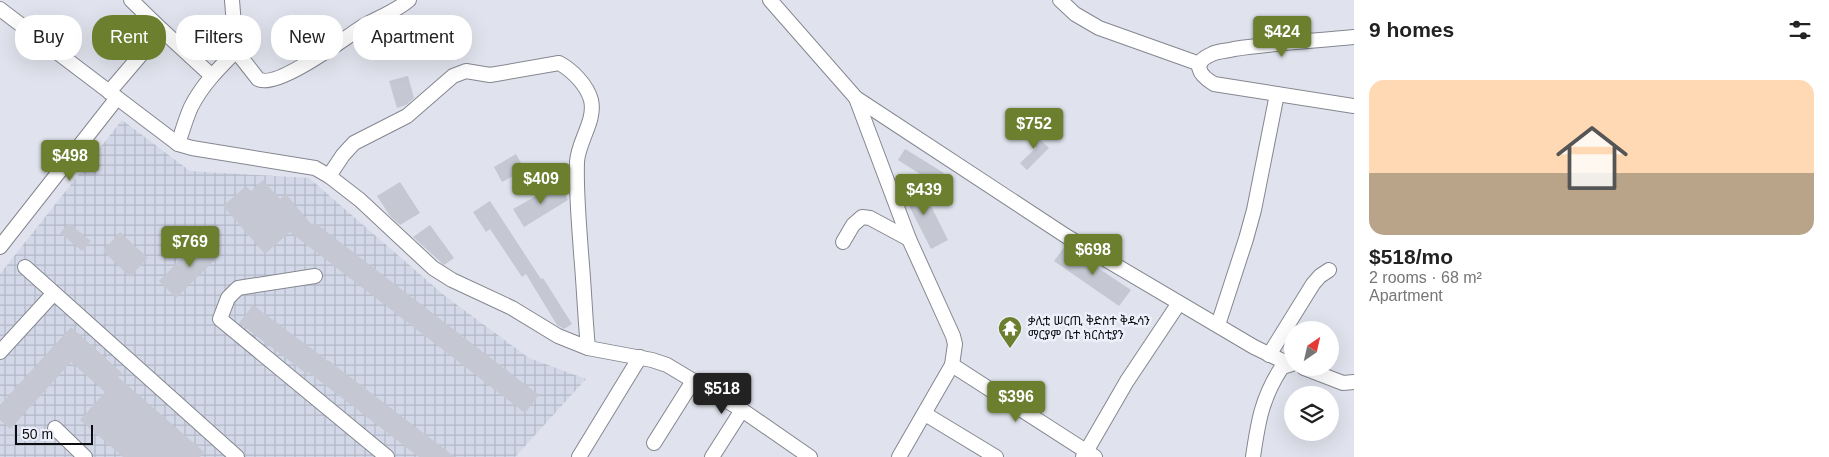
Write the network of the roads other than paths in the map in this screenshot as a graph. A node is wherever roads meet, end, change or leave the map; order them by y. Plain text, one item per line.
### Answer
1 (130, 0) edge
2 (232, 0) edge
3 (409, 0) edge
4 (770, 0) edge
5 (1060, 0) edge
6 (0, 9) edge
7 (146, 15) edge
8 (233, 15) edge
9 (166, 34) edge
10 (1354, 37) edge
11 (139, 60) edge
12 (227, 60) edge
13 (243, 60) edge
14 (1200, 64) junction
15 (212, 76) junction
16 (1278, 94) junction
17 (113, 95) junction
18 (856, 98) junction
19 (1354, 106) edge
20 (178, 144) junction
21 (329, 176) junction
22 (909, 240) junction
23 (843, 242) dead end
24 (1, 243) edge
25 (25, 267) dead end
26 (1328, 270) dead end
27 (315, 276) dead end
28 (54, 293) junction
29 (1179, 303) junction
30 (1218, 325) junction
31 (588, 348) junction
32 (0, 352) edge
33 (1269, 355) junction
34 (640, 358) junction
35 (1284, 361) edge
36 (952, 365) junction
37 (1284, 366) edge
38 (1324, 376) edge
39 (693, 381) junction
40 (1353, 384) edge
41 (742, 410) junction
42 (925, 414) junction
43 (55, 428) dead end
44 (654, 443) dead end
45 (1088, 455) edge
46 (716, 456) edge
47 (900, 456) edge
48 (85, 457) edge
49 (237, 457) edge
50 (387, 457) edge
51 (579, 457) edge
52 (810, 457) edge
53 (996, 457) edge
54 (1253, 457) edge

1 - 7 street
2 - 8 street
3 - 13 street
4 - 18 street
5 - 14 street
6 - 17 street
9 - 15 street
10 - 14 street
11 - 17 street
12 - 15 street
14 - 16 street
15 - 20 street
16 - 19 street
16 - 30 street
17 - 20 street
17 - 24 street
18 - 22 street
18 - 29 street
20 - 21 street
21 - 31 street
21 - 31 street
22 - 23 street
22 - 36 street
25 - 28 street
26 - 33 street
27 - 50 street
28 - 32 street
28 - 49 street
29 - 30 street
29 - 45 street
30 - 33 street
31 - 34 street
33 - 35 street
34 - 39 street
34 - 51 street
36 - 42 street
36 - 45 street
37 - 54 street
38 - 40 street
39 - 41 street
39 - 44 street
41 - 46 street
41 - 52 street
42 - 47 street
42 - 53 street
43 - 48 street

